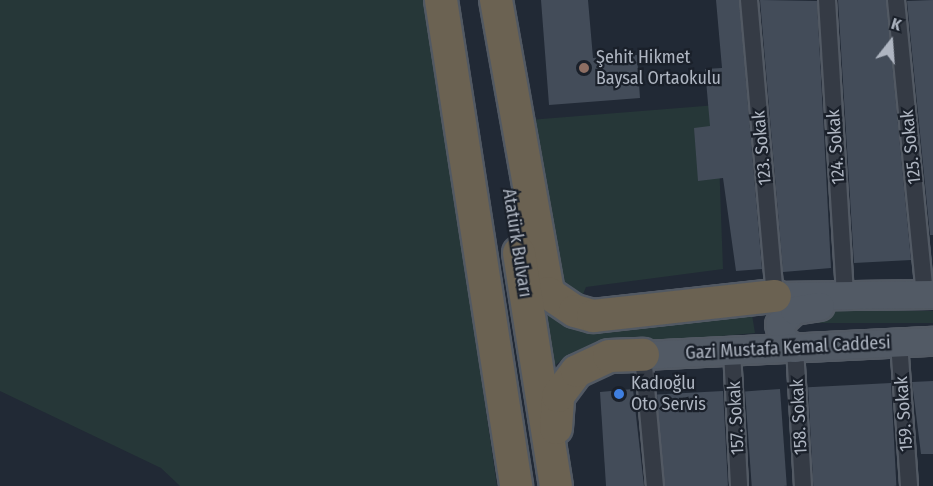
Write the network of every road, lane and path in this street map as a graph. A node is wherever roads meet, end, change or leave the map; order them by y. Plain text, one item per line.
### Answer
1 (441, 0) edge
2 (481, 0) edge
3 (496, 0) edge
4 (749, 0) edge
5 (827, 0) edge
6 (896, 0) edge
7 (929, 294) edge
8 (846, 295) junction
9 (775, 296) junction
10 (933, 340) edge
11 (899, 342) junction
12 (795, 348) junction
13 (732, 351) junction
14 (642, 355) junction
15 (516, 486) edge
16 (557, 486) edge
17 (655, 486) edge
18 (739, 486) edge
19 (803, 486) edge
20 (909, 486) edge

1 - 15 highway, Atatürk Bulvarı
2 - 16 highway, Atatürk Bulvarı
3 - 9 highway
4 - 9 street, 123. Sokak
5 - 8 street, 124. Sokak
6 - 7 street, 125. Sokak
7 - 8 main road
8 - 9 main road
8 - 12 main road
10 - 11 main road, Gazi Mustafa Kemal Caddesi
11 - 12 main road, Gazi Mustafa Kemal Caddesi
11 - 20 street, 159. Sokak
12 - 13 main road, Gazi Mustafa Kemal Caddesi
12 - 19 street, 158. Sokak
13 - 14 main road, Gazi Mustafa Kemal Caddesi
13 - 18 street, 157. Sokak
14 - 16 highway
14 - 17 street

